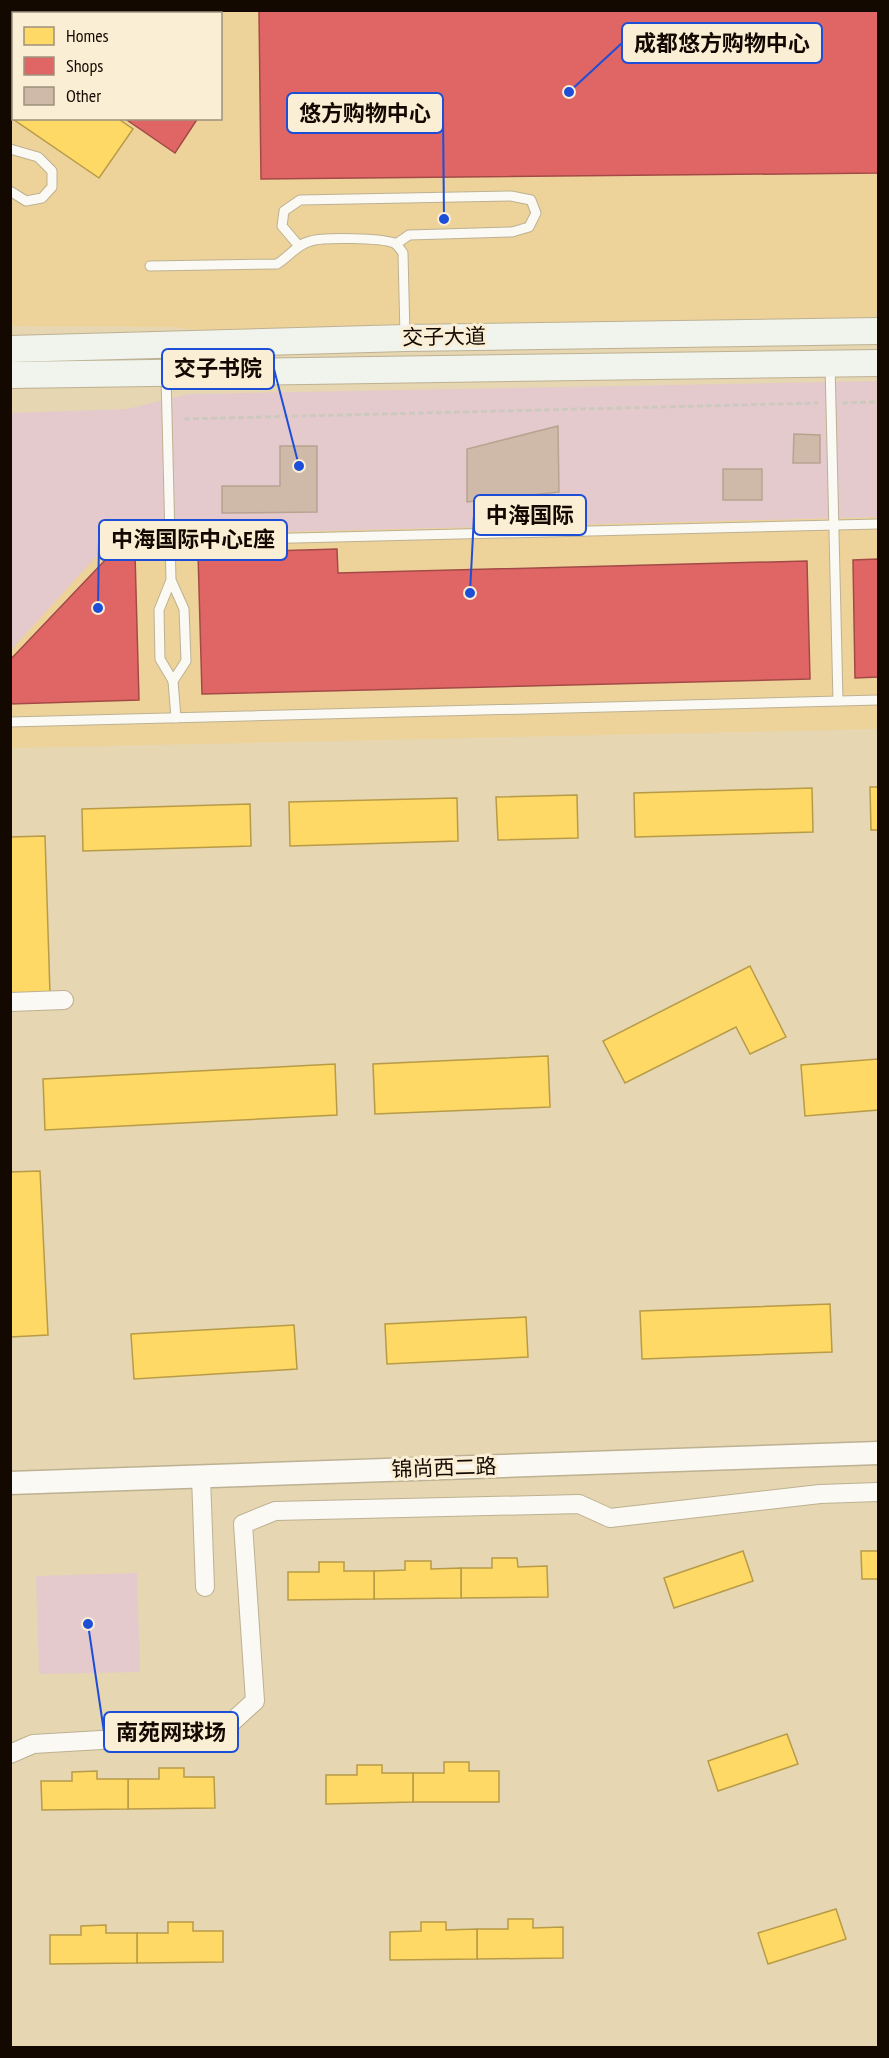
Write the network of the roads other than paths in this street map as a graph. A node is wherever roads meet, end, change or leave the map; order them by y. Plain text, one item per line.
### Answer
1 (10, 149) edge
2 (10, 191) edge
3 (396, 244) junction
4 (299, 246) junction
5 (150, 266) dead end
6 (879, 331) edge
7 (405, 338) junction
8 (10, 349) edge
9 (879, 363) edge
10 (830, 364) junction
11 (166, 373) junction
12 (10, 375) edge
13 (879, 524) edge
14 (834, 525) junction
15 (170, 542) junction
16 (171, 580) junction
17 (174, 681) junction
18 (879, 700) edge
19 (838, 701) junction
20 (176, 718) junction
21 (10, 722) edge
22 (64, 1000) dead end
23 (10, 1002) edge
24 (879, 1453) edge
25 (201, 1477) junction
26 (10, 1483) edge
27 (879, 1492) edge
28 (205, 1587) dead end
29 (10, 1754) edge

1 - 2 lane
3 - 4 lane
3 - 4 lane
3 - 7 lane
4 - 5 lane
6 - 7 main road, 交子大道
7 - 8 main road, 交子大道
9 - 10 main road, 交子大道
10 - 11 main road, 交子大道
10 - 14 lane
11 - 12 main road, 交子大道
11 - 15 lane
13 - 14 lane
14 - 15 lane
14 - 19 lane
15 - 16 lane
16 - 17 lane
16 - 17 lane
17 - 20 lane
18 - 19 lane
19 - 20 lane
20 - 21 lane
22 - 23 street
24 - 25 street, 锦尚西二路
25 - 26 street, 锦尚西二路
25 - 28 street
27 - 29 street

